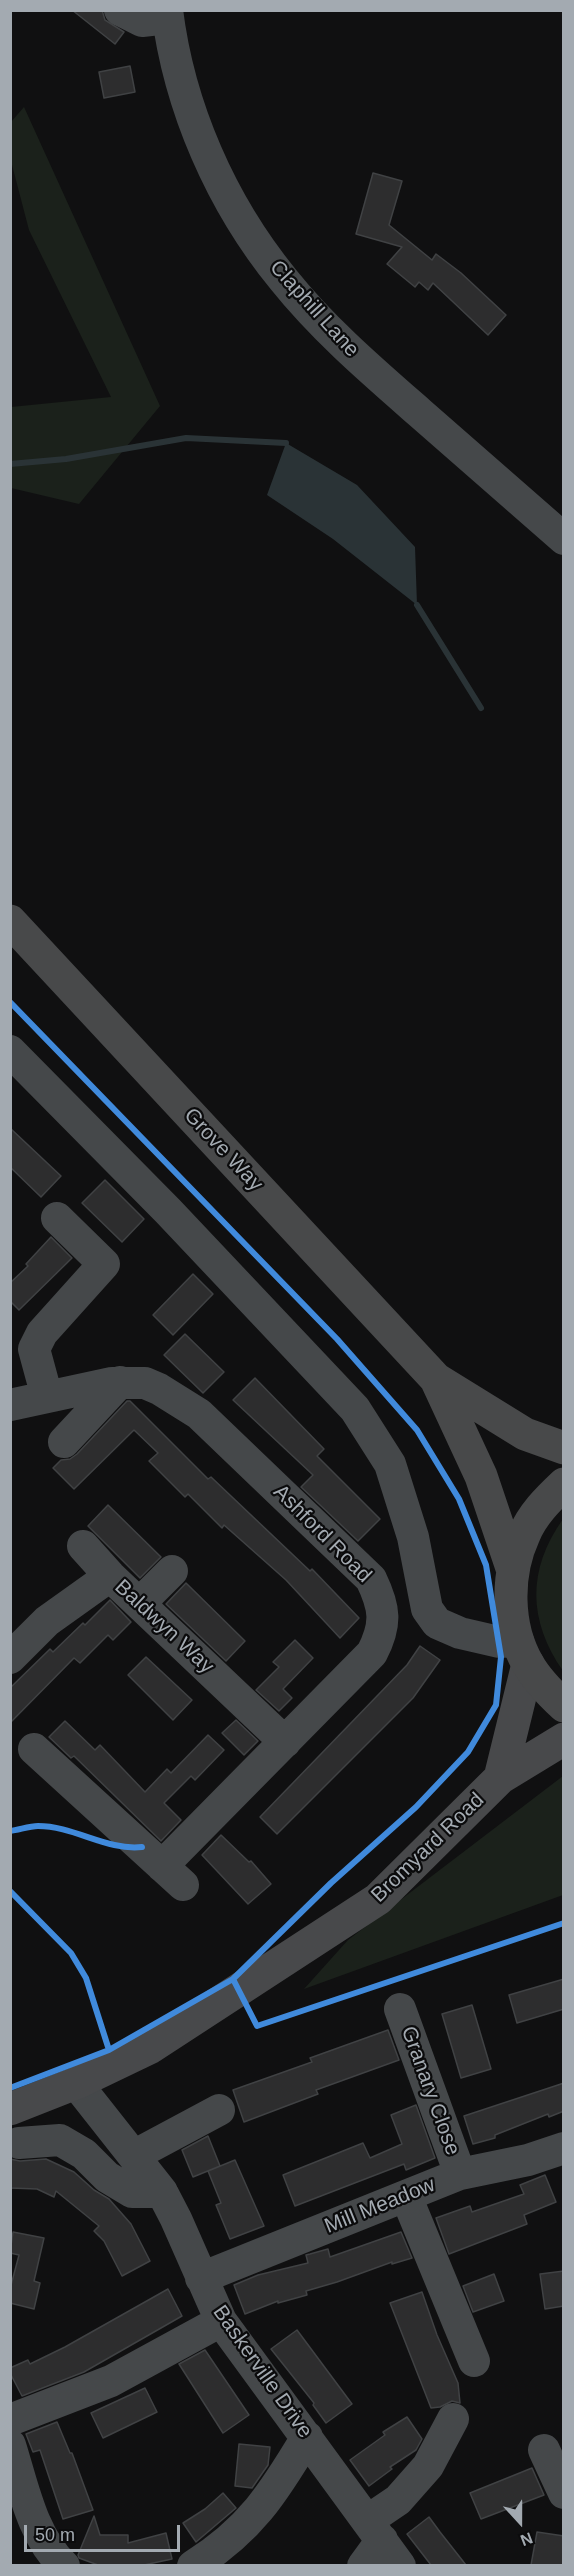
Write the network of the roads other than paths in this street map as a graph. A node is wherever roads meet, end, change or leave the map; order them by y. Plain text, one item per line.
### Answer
1 (120, 10) edge
2 (168, 14) edge
3 (564, 539) edge
4 (10, 921) edge
5 (10, 1052) edge
6 (57, 1218) dead end
7 (436, 1379) junction
8 (120, 1383) junction
9 (47, 1396) junction
10 (10, 1405) edge
11 (64, 1442) dead end
12 (564, 1448) edge
13 (564, 1484) edge
14 (82, 1546) dead end
15 (513, 1568) junction
16 (172, 1571) dead end
17 (110, 1576) junction
18 (140, 1603) junction
19 (523, 1652) junction
20 (10, 1658) edge
21 (564, 1706) edge
22 (564, 1739) edge
23 (285, 1742) junction
24 (34, 1749) dead end
25 (500, 1778) junction
26 (400, 2009) dead end
27 (76, 2083) junction
28 (10, 2109) edge
29 (219, 2110) dead end
30 (19, 2143) dead end
31 (564, 2148) edge
32 (135, 2156) junction
33 (460, 2174) junction
34 (162, 2192) junction
35 (406, 2196) junction
36 (201, 2278) junction
37 (221, 2321) junction
38 (474, 2361) dead end
39 (453, 2419) dead end
40 (10, 2420) edge
41 (307, 2437) junction
42 (10, 2445) edge
43 (544, 2450) dead end
44 (564, 2493) edge
45 (375, 2531) junction
46 (64, 2565) edge
47 (193, 2565) edge
48 (363, 2565) edge
49 (400, 2565) edge

1 - 2 street
2 - 3 street, Claphill Lane
4 - 7 highway, Grove Way
5 - 19 street
6 - 9 street
7 - 12 highway, Grove Way
7 - 15 highway, Grove Way
8 - 9 street, Ashford Road
8 - 11 street
8 - 23 street, Ashford Road
9 - 10 street, Ashford Road
13 - 15 highway
14 - 17 street
15 - 19 highway
16 - 18 street
17 - 18 street, Baldwyn Way
17 - 20 street, Baldwyn Way
18 - 23 street, Baldwyn Way
19 - 21 highway
19 - 25 main road, Bromyard Road
22 - 25 main road, Bromyard Road
23 - 24 street, Ashford Road
25 - 27 main road, Bromyard Road
26 - 33 street, Granary Close
27 - 28 main road, Bromyard Road
27 - 32 street, Baskerville Drive
29 - 32 street
30 - 34 street
31 - 33 street, Mill Meadow
32 - 34 street, Baskerville Drive
33 - 35 street, Mill Meadow
34 - 36 street, Baskerville Drive
35 - 36 street, Mill Meadow
35 - 38 street
36 - 37 street, Baskerville Drive
37 - 40 street
37 - 41 street, Baskerville Drive
39 - 45 street
41 - 45 street, Baskerville Drive
41 - 47 street
42 - 46 street
43 - 44 street
45 - 48 street
45 - 49 street, Baskerville Drive

